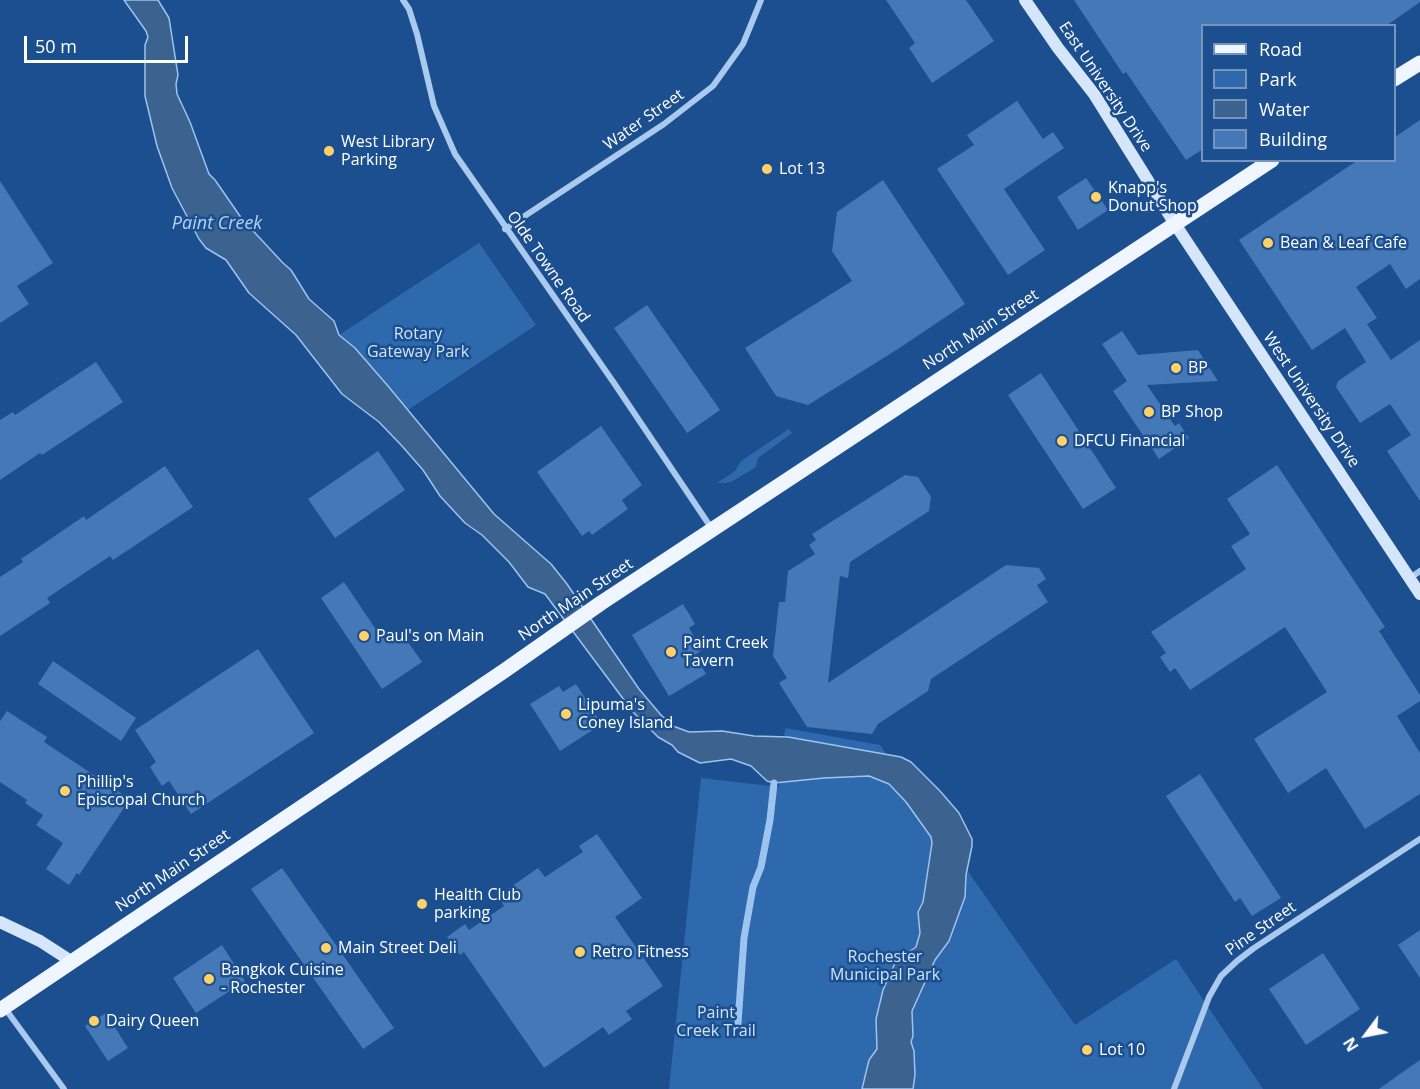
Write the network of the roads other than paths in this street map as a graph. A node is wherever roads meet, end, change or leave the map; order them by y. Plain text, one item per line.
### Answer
1 (403, 0) edge
2 (761, 0) edge
3 (1025, 0) edge
4 (1420, 63) edge
5 (1396, 79) edge
6 (1269, 162) edge
7 (1175, 224) junction
8 (505, 229) junction
9 (712, 529) junction
10 (1415, 575) edge
11 (1420, 594) edge
12 (1420, 839) edge
13 (0, 922) edge
14 (71, 961) junction
15 (2, 1008) edge
16 (64, 1089) edge
17 (1174, 1089) edge

1 - 8 street, Olde Towne Road
2 - 8 street, Water Street
3 - 7 main road, East University Drive
4 - 5 main road
6 - 7 main road, North Main Street
7 - 9 main road, North Main Street
7 - 10 main road, West University Drive
8 - 9 street, Olde Towne Road
9 - 14 main road, North Main Street
10 - 11 main road, West University Drive
12 - 17 street, Pine Street
13 - 14 main road
14 - 15 main road, North Main Street
15 - 16 street

